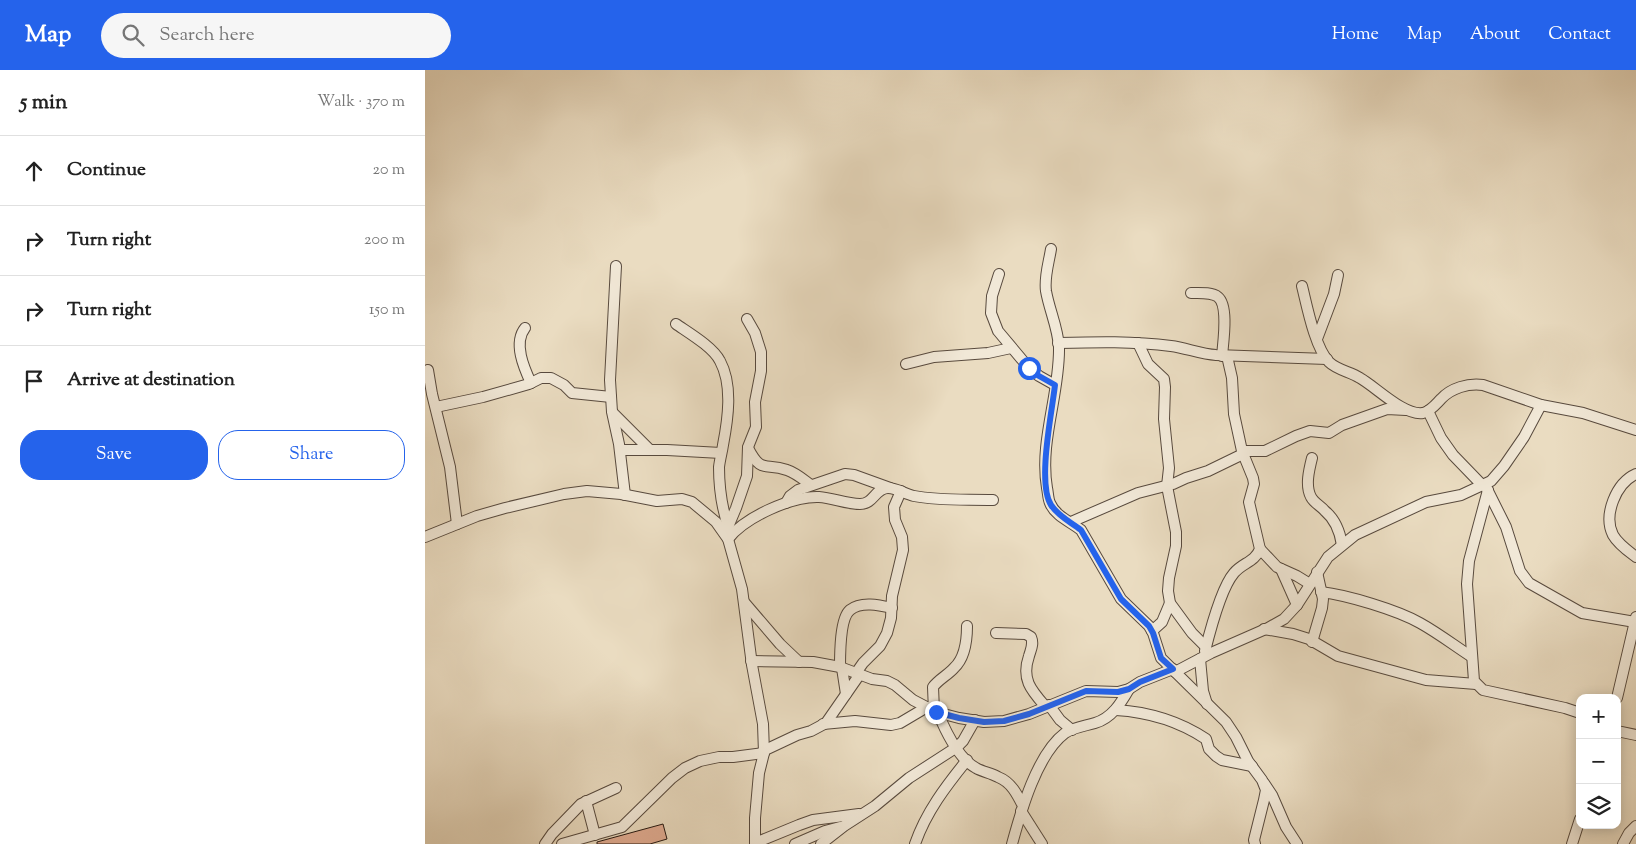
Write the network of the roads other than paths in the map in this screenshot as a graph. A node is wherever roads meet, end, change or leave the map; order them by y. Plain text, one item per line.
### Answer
1 (1051, 249) dead end
2 (616, 266) dead end
3 (999, 274) dead end
4 (1338, 275) dead end
5 (1302, 286) dead end
6 (1191, 293) dead end
7 (747, 319) dead end
8 (676, 324) dead end
9 (525, 328) dead end
10 (1317, 339) junction
11 (1058, 343) junction
12 (1138, 343) junction
13 (1011, 348) junction
14 (1224, 356) junction
15 (1327, 359) junction
16 (906, 364) dead end
17 (428, 370) dead end
18 (531, 383) junction
19 (1055, 385) junction
20 (1384, 394) junction
21 (611, 396) junction
22 (1541, 405) junction
23 (436, 407) junction
24 (1412, 411) junction
25 (612, 412) junction
26 (1428, 412) junction
27 (1371, 414) junction
28 (1636, 430) edge
29 (747, 447) junction
30 (649, 449) junction
31 (620, 450) junction
32 (1242, 452) junction
33 (721, 453) junction
34 (1312, 458) dead end
35 (1636, 474) edge
36 (811, 485) junction
37 (1167, 486) junction
38 (1485, 486) junction
39 (896, 490) junction
40 (625, 495) junction
41 (993, 500) dead end
42 (785, 504) junction
43 (1071, 522) junction
44 (457, 524) junction
45 (729, 534) junction
46 (425, 537) edge
47 (1342, 545) junction
48 (1260, 549) junction
49 (1636, 557) edge
50 (1281, 569) junction
51 (1317, 572) junction
52 (1310, 584) junction
53 (1321, 592) junction
54 (744, 602) junction
55 (1170, 603) junction
56 (1297, 606) junction
57 (892, 608) junction
58 (967, 626) dead end
59 (1635, 626) edge
60 (1265, 629) junction
61 (1152, 631) junction
62 (996, 633) dead end
63 (1312, 642) junction
64 (1203, 654) junction
65 (1472, 657) junction
66 (751, 661) junction
67 (799, 662) junction
68 (841, 667) junction
69 (1174, 670) junction
70 (858, 674) junction
71 (1476, 684) junction
72 (1129, 689) junction
73 (846, 694) junction
74 (1618, 694) edge
75 (1208, 704) junction
76 (1047, 706) junction
77 (933, 710) junction
78 (1116, 710) junction
79 (1576, 712) edge
80 (975, 720) junction
81 (823, 724) junction
82 (1072, 730) junction
83 (1621, 732) edge
84 (1636, 735) edge
85 (957, 747) junction
86 (763, 752) junction
87 (967, 760) junction
88 (1252, 766) junction
89 (1263, 781) junction
90 (616, 788) dead end
91 (586, 801) junction
92 (1022, 809) junction
93 (863, 814) junction
94 (844, 826) junction
95 (1636, 826) edge
96 (1577, 829) edge
97 (595, 835) junction
98 (545, 844) edge
99 (561, 844) edge
100 (755, 844) edge
101 (795, 844) edge
102 (821, 844) edge
103 (915, 844) edge
104 (1012, 844) edge
105 (1042, 844) edge
106 (1255, 844) edge
107 (1297, 844) edge
108 (1572, 844) edge
109 (1623, 844) edge

1 - 11 street
2 - 21 street
3 - 13 street
4 - 10 street
5 - 10 street
6 - 14 street
7 - 29 street
8 - 33 street
9 - 18 street
10 - 15 street
11 - 12 street
11 - 19 street
12 - 14 street
12 - 37 street
13 - 16 street
13 - 19 street
14 - 15 street
14 - 32 street
15 - 20 street
17 - 23 street
18 - 21 street
18 - 23 street
19 - 43 street
20 - 24 street
20 - 27 street
21 - 25 street
22 - 26 street
22 - 28 street
22 - 38 street
23 - 44 street
24 - 26 street
24 - 27 street
25 - 30 street
25 - 31 street
26 - 38 street
27 - 32 street
29 - 36 street
29 - 45 street
30 - 31 street
30 - 33 street
31 - 40 street
32 - 37 street
32 - 48 street
33 - 45 street
34 - 47 street
35 - 49 street
36 - 39 street
36 - 42 street
37 - 43 street
37 - 55 street
38 - 47 street
38 - 59 street
38 - 65 street
39 - 41 street
39 - 42 street
39 - 57 street
40 - 44 street
40 - 45 street
42 - 45 street
43 - 61 street
44 - 46 street
45 - 54 street
47 - 51 street
48 - 50 street
48 - 64 street
50 - 52 street
50 - 56 street
51 - 52 street
51 - 53 street
52 - 56 street
53 - 63 street
53 - 65 street
54 - 66 street
54 - 67 street
55 - 61 street
55 - 64 street
56 - 60 street
57 - 68 street
57 - 70 street
58 - 77 street
59 - 74 street
60 - 63 street
60 - 64 street
61 - 69 street
62 - 76 street
63 - 71 street
64 - 69 street
64 - 75 street
65 - 71 street
66 - 67 street
66 - 86 street
67 - 68 street
68 - 70 street
68 - 73 street
69 - 72 street
69 - 75 street
70 - 73 street
70 - 77 street
71 - 79 street
72 - 76 street
72 - 78 street
73 - 81 street
75 - 88 street
76 - 80 street
76 - 82 street
77 - 80 street
77 - 81 street
77 - 85 street
78 - 82 street
78 - 88 street
80 - 85 street
81 - 86 street
82 - 92 street
83 - 84 street
85 - 87 street
85 - 93 street
86 - 97 street
86 - 100 street
87 - 92 street
87 - 103 street
88 - 89 street
89 - 106 street
89 - 107 street
90 - 91 street
91 - 97 street
91 - 98 street
92 - 104 street
92 - 105 street
93 - 94 street
93 - 100 street
94 - 101 street
94 - 102 street
95 - 109 street
96 - 108 street
97 - 99 street

